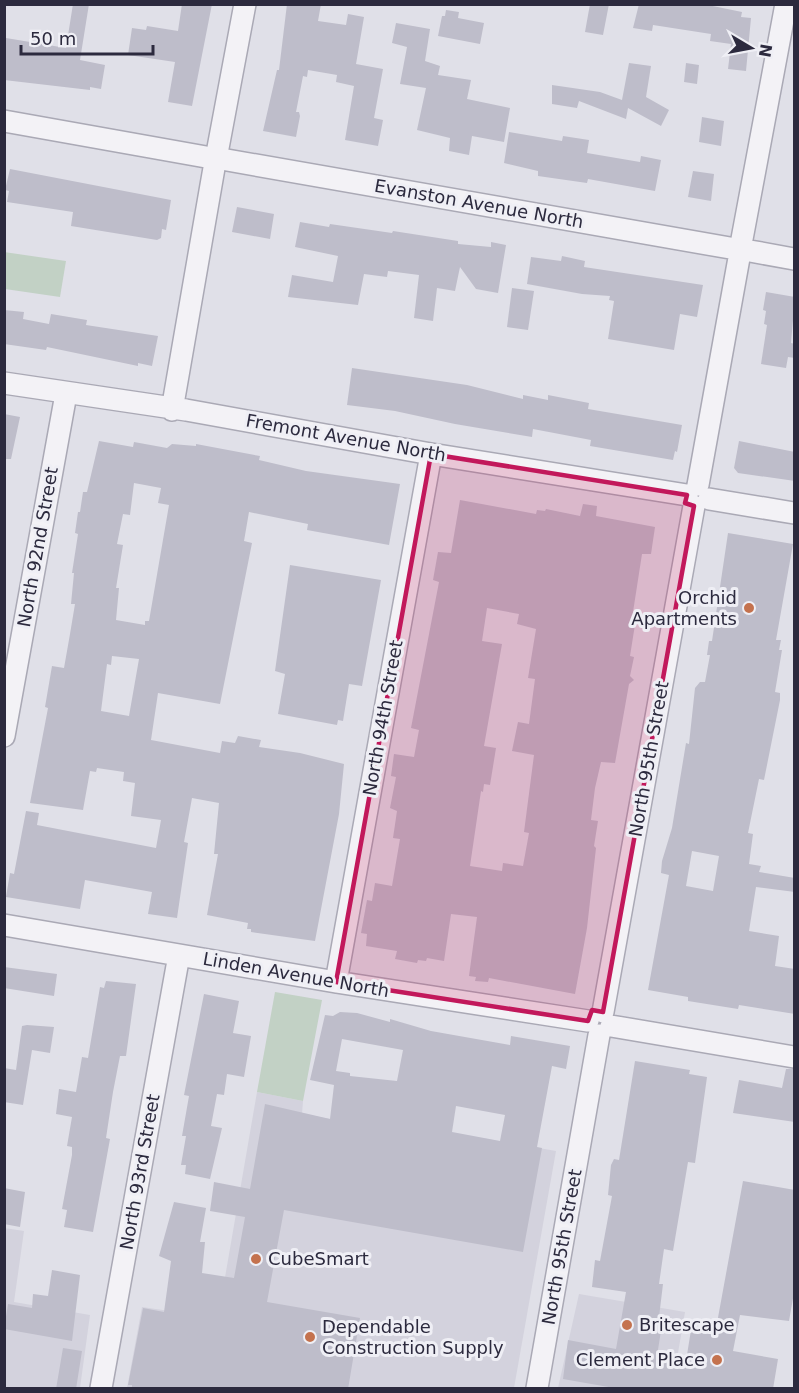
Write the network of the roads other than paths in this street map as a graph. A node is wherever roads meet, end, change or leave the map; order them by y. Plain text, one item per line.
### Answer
1 (245, 4) edge
2 (786, 4) edge
3 (4, 121) edge
4 (216, 158) junction
5 (740, 249) junction
6 (795, 259) edge
7 (4, 383) edge
8 (66, 394) junction
9 (172, 410) junction
10 (431, 454) junction
11 (697, 496) junction
12 (795, 513) edge
13 (4, 736) edge
14 (4, 925) edge
15 (179, 955) junction
16 (336, 982) junction
17 (600, 1024) junction
18 (795, 1057) edge
19 (101, 1389) edge
20 (537, 1389) edge

1 - 4 street
2 - 5 street, North 95th Street
3 - 4 street, Evanston Avenue North
4 - 5 street, Evanston Avenue North
4 - 9 street
5 - 6 street, Evanston Avenue North
5 - 11 street, North 95th Street
7 - 8 street, Fremont Avenue North
8 - 9 street, Fremont Avenue North
8 - 13 street, North 92nd Street
9 - 10 street, Fremont Avenue North
10 - 11 street, Fremont Avenue North
10 - 16 street, North 94th Street
11 - 12 street, Fremont Avenue North
11 - 17 street, North 95th Street
14 - 15 street, Linden Avenue North
15 - 16 street, Linden Avenue North
15 - 19 street, North 93rd Street
16 - 17 street, Linden Avenue North
17 - 18 street, Linden Avenue North
17 - 20 street, North 95th Street

